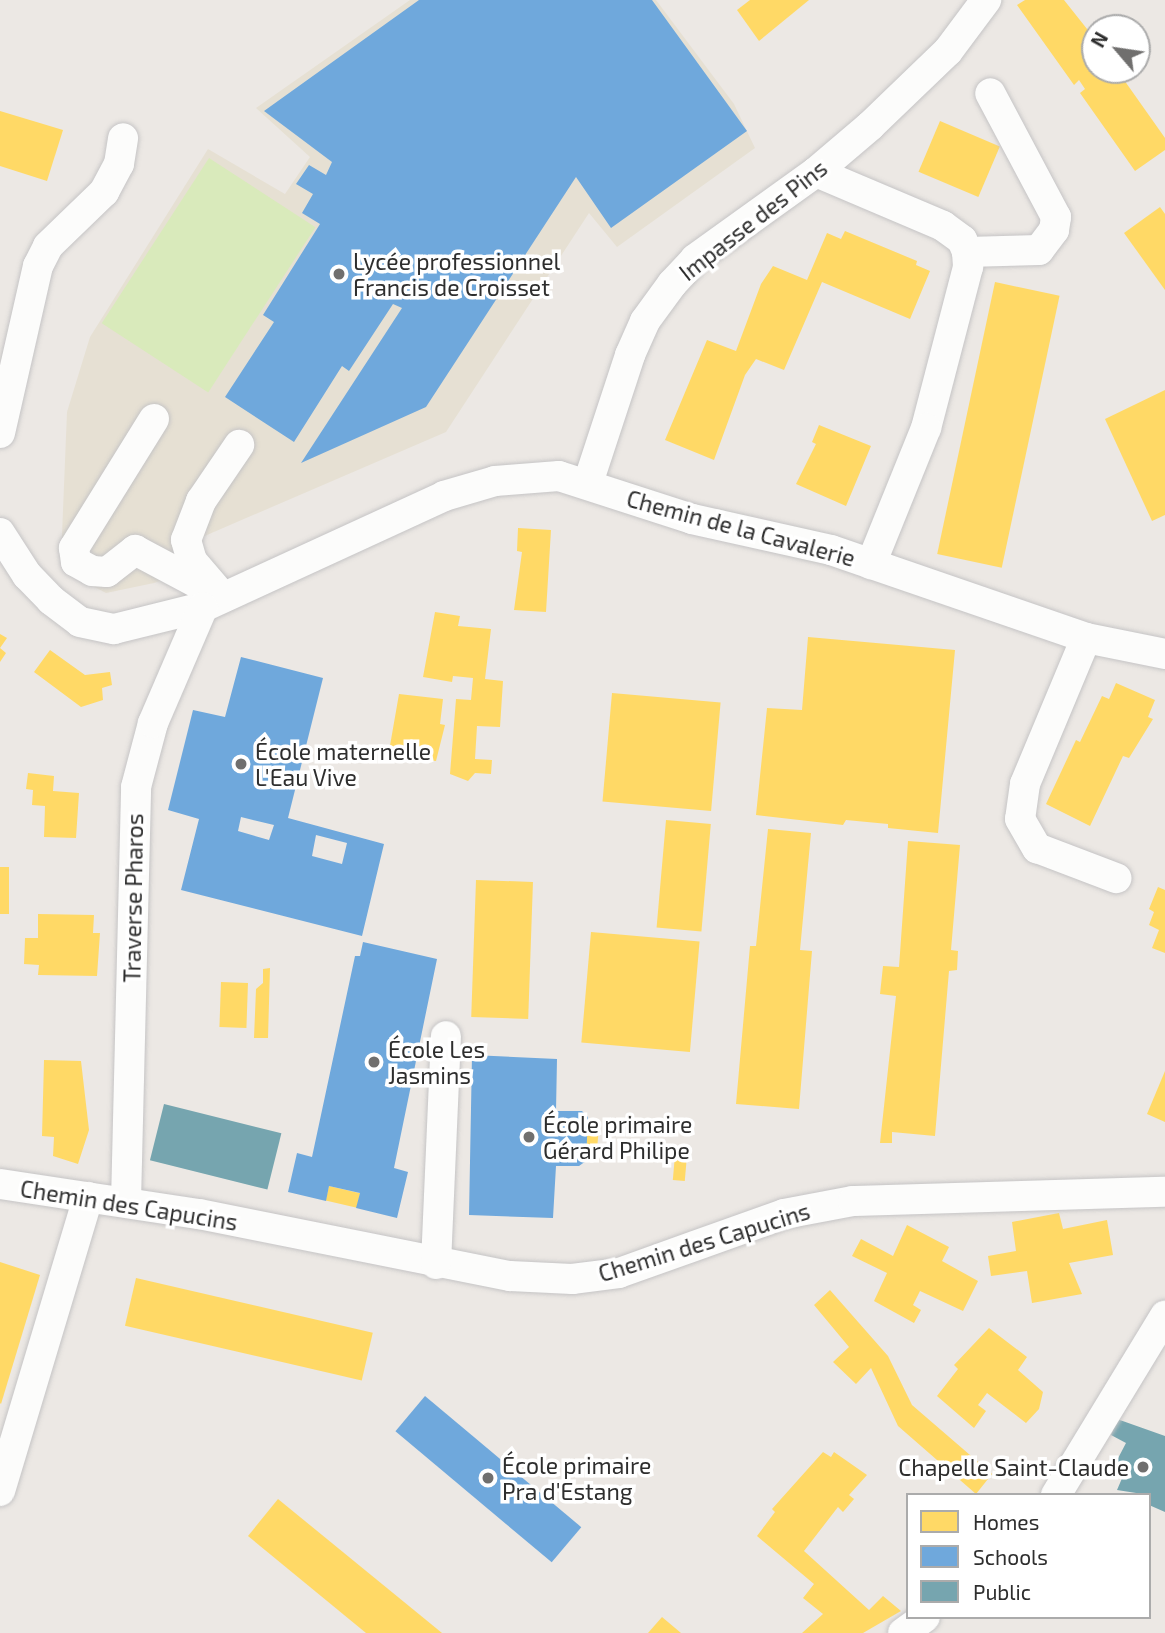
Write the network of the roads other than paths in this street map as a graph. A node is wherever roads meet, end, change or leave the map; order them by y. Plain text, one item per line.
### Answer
1 (986, 0) edge
2 (990, 93) dead end
3 (123, 138) dead end
4 (816, 172) junction
5 (967, 252) junction
6 (154, 419) dead end
7 (0, 433) edge
8 (239, 445) dead end
9 (588, 484) junction
10 (0, 533) edge
11 (871, 564) junction
12 (213, 602) junction
13 (1086, 638) junction
14 (1165, 654) edge
15 (1116, 878) dead end
16 (446, 1036) dead end
17 (0, 1184) edge
18 (88, 1197) junction
19 (1158, 1198) edge
20 (126, 1202) junction
21 (436, 1264) junction
22 (1165, 1316) edge
23 (0, 1491) edge
24 (1057, 1493) edge
25 (922, 1619) edge
26 (903, 1633) edge

1 - 4 street, Impasse des Pins
2 - 5 street
3 - 7 street
4 - 5 street
4 - 9 street, Impasse des Pins
5 - 11 street
6 - 12 street
8 - 12 street
9 - 11 street, Chemin de la Cavalerie
9 - 12 street, Chemin de la Cavalerie
10 - 12 street, Chemin de la Cavalerie
11 - 13 street, Chemin de la Cavalerie
12 - 20 street, Traverse Pharos
13 - 14 street, Chemin de la Cavalerie
13 - 15 street
16 - 21 street
17 - 18 street, Chemin des Capucins
18 - 20 street, Chemin des Capucins
18 - 23 street
19 - 21 street, Chemin des Capucins
20 - 21 street, Chemin des Capucins
22 - 24 street
25 - 26 street

